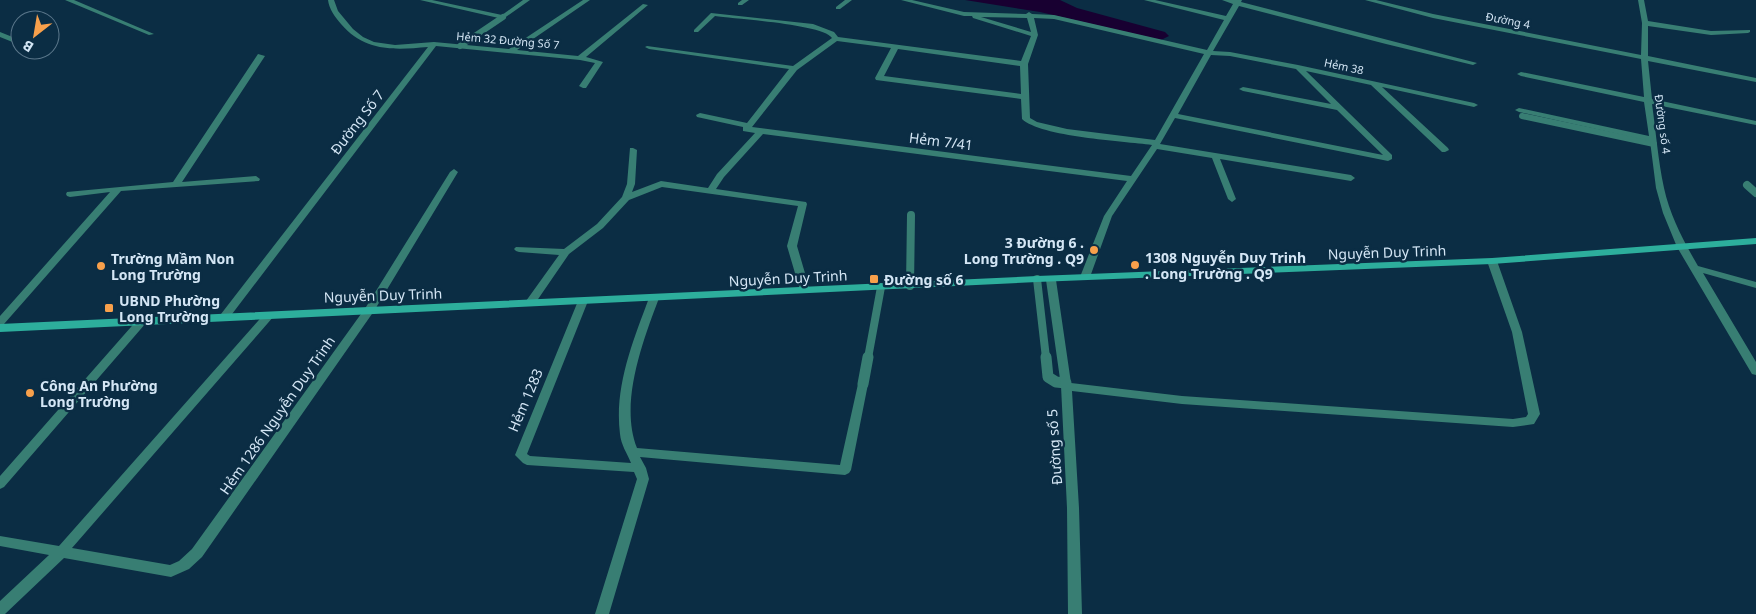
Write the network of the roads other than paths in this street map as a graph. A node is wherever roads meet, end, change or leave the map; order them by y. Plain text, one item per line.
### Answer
1 (68, 0) edge
2 (331, 0) edge
3 (423, 0) edge
4 (527, 0) edge
5 (587, 0) edge
6 (849, 0) edge
7 (904, 0) edge
8 (1147, 0) edge
9 (1224, 0) edge
10 (1368, 0) edge
11 (1640, 0) edge
12 (1238, 1) edge
13 (645, 5) dead end
14 (838, 8) dead end
15 (964, 14) junction
16 (1029, 14) junction
17 (503, 17) junction
18 (1228, 19) junction
19 (1645, 23) junction
20 (696, 31) dead end
21 (1748, 31) dead end
22 (151, 34) dead end
23 (1035, 35) junction
24 (836, 39) junction
25 (434, 44) junction
26 (460, 46) junction
27 (896, 46) junction
28 (650, 47) dead end
29 (512, 51) junction
30 (1209, 52) junction
31 (261, 56) dead end
32 (580, 58) junction
33 (1644, 58) junction
34 (1473, 63) dead end
35 (1024, 64) junction
36 (1298, 67) junction
37 (794, 68) junction
38 (1521, 74) dead end
39 (1756, 80) edge
40 (1373, 84) junction
41 (583, 86) dead end
42 (1244, 89) dead end
43 (1025, 98) junction
44 (1648, 100) junction
45 (1474, 105) dead end
46 (1339, 108) junction
47 (1520, 113) dead end
48 (700, 114) dead end
49 (1172, 115) junction
50 (1756, 122) edge
51 (747, 127) junction
52 (760, 132) junction
53 (1654, 142) junction
54 (1156, 144) junction
55 (633, 150) dead end
56 (1445, 150) dead end
57 (1215, 156) junction
58 (454, 172) dead end
59 (1351, 178) dead end
60 (256, 179) dead end
61 (1134, 179) junction
62 (176, 184) junction
63 (1746, 185) dead end
64 (118, 189) junction
65 (711, 191) junction
66 (1756, 193) edge
67 (70, 194) dead end
68 (626, 198) junction
69 (1232, 198) dead end
70 (911, 215) dead end
71 (1756, 241) edge
72 (1682, 247) junction
73 (518, 249) dead end
74 (566, 252) junction
75 (1492, 261) junction
76 (1694, 268) junction
77 (1085, 277) junction
78 (1037, 279) junction
79 (1051, 280) junction
80 (1756, 285) edge
81 (910, 286) junction
82 (881, 287) junction
83 (805, 290) junction
84 (654, 298) junction
85 (583, 301) junction
86 (530, 303) junction
87 (370, 309) junction
88 (270, 314) junction
89 (225, 316) junction
90 (142, 321) junction
91 (0, 322) edge
92 (0, 328) edge
93 (1756, 371) edge
94 (863, 384) joint
95 (1066, 385) junction
96 (630, 452) junction
97 (640, 468) junction
98 (0, 484) edge
99 (0, 541) edge
100 (63, 550) junction
101 (0, 610) edge
102 (602, 614) edge
103 (1076, 614) edge

1 - 22 street
2 - 25 street
3 - 17 street
4 - 17 street
5 - 29 street
6 - 14 street
7 - 15 street
8 - 18 street
9 - 12 street
10 - 33 street, Đường 4
11 - 19 street, Đường số 4
12 - 18 street
12 - 34 street
13 - 32 street
15 - 16 street, Hẻm 38
15 - 23 street
16 - 23 street
16 - 30 street, Hẻm 38
17 - 26 lane
18 - 30 street
19 - 21 street
19 - 33 street, Đường số 4
20 - 24 street
23 - 35 street
24 - 27 street
24 - 37 street
25 - 26 street, Hẻm 32 Đường Số 7
25 - 89 street, Đường Số 7
26 - 29 street, Hẻm 32 Đường Số 7
27 - 35 street
27 - 43 street
28 - 37 street
29 - 32 street, Hẻm 32 Đường Số 7
30 - 36 street, Hẻm 38
30 - 49 street
31 - 62 street
32 - 41 street
33 - 39 street, Đường 4
33 - 44 street, Đường số 4
35 - 43 street
36 - 40 street, Hẻm 38
36 - 46 street
37 - 51 street
38 - 44 street
40 - 45 street, Hẻm 38
40 - 56 street
42 - 46 street
43 - 54 street
44 - 50 street
44 - 53 street, Đường số 4
46 - 49 street
47 - 53 street
48 - 51 street, Hẻm 7/41
49 - 54 street
51 - 52 street, Hẻm 7/41
52 - 61 street, Hẻm 7/41
52 - 65 street
53 - 72 street, Đường số 4
54 - 57 street
54 - 61 street
55 - 68 street
57 - 59 street
57 - 69 street
58 - 87 street, Hẻm 1286 Nguyễn Duy Trinh
60 - 62 street
61 - 77 street
62 - 64 street
63 - 66 lane
64 - 67 street
64 - 91 street
65 - 68 street
65 - 83 street
68 - 74 street
70 - 81 lane
71 - 72 main road, Nguyễn Duy Trinh
72 - 75 main road, Nguyễn Duy Trinh
72 - 76 street, Đường số 4
73 - 74 street
74 - 86 street
75 - 77 main road, Nguyễn Duy Trinh
75 - 95 street
76 - 80 street
76 - 93 street, Đường số 4
77 - 79 main road, Nguyễn Duy Trinh
78 - 79 main road, Nguyễn Duy Trinh
78 - 81 main road, Nguyễn Duy Trinh
78 - 95 lane
79 - 95 street, Đường số 5
81 - 82 main road, Nguyễn Duy Trinh
82 - 83 main road, Nguyễn Duy Trinh
82 - 94 lane
83 - 84 main road, Nguyễn Duy Trinh
84 - 85 main road, Nguyễn Duy Trinh
84 - 96 street
85 - 86 main road, Nguyễn Duy Trinh
85 - 97 street, Hẻm 1283
86 - 87 main road, Nguyễn Duy Trinh
87 - 88 main road, Nguyễn Duy Trinh
87 - 100 street, Hẻm 1286 Nguyễn Duy Trinh
88 - 89 main road, Nguyễn Duy Trinh
88 - 100 street
89 - 90 main road, Nguyễn Duy Trinh
90 - 92 main road, Nguyễn Duy Trinh
90 - 98 street
94 - 96 street
95 - 103 street, Đường số 5
96 - 97 street
97 - 102 street
99 - 100 street, Hẻm 1286 Nguyễn Duy Trinh
100 - 101 street

